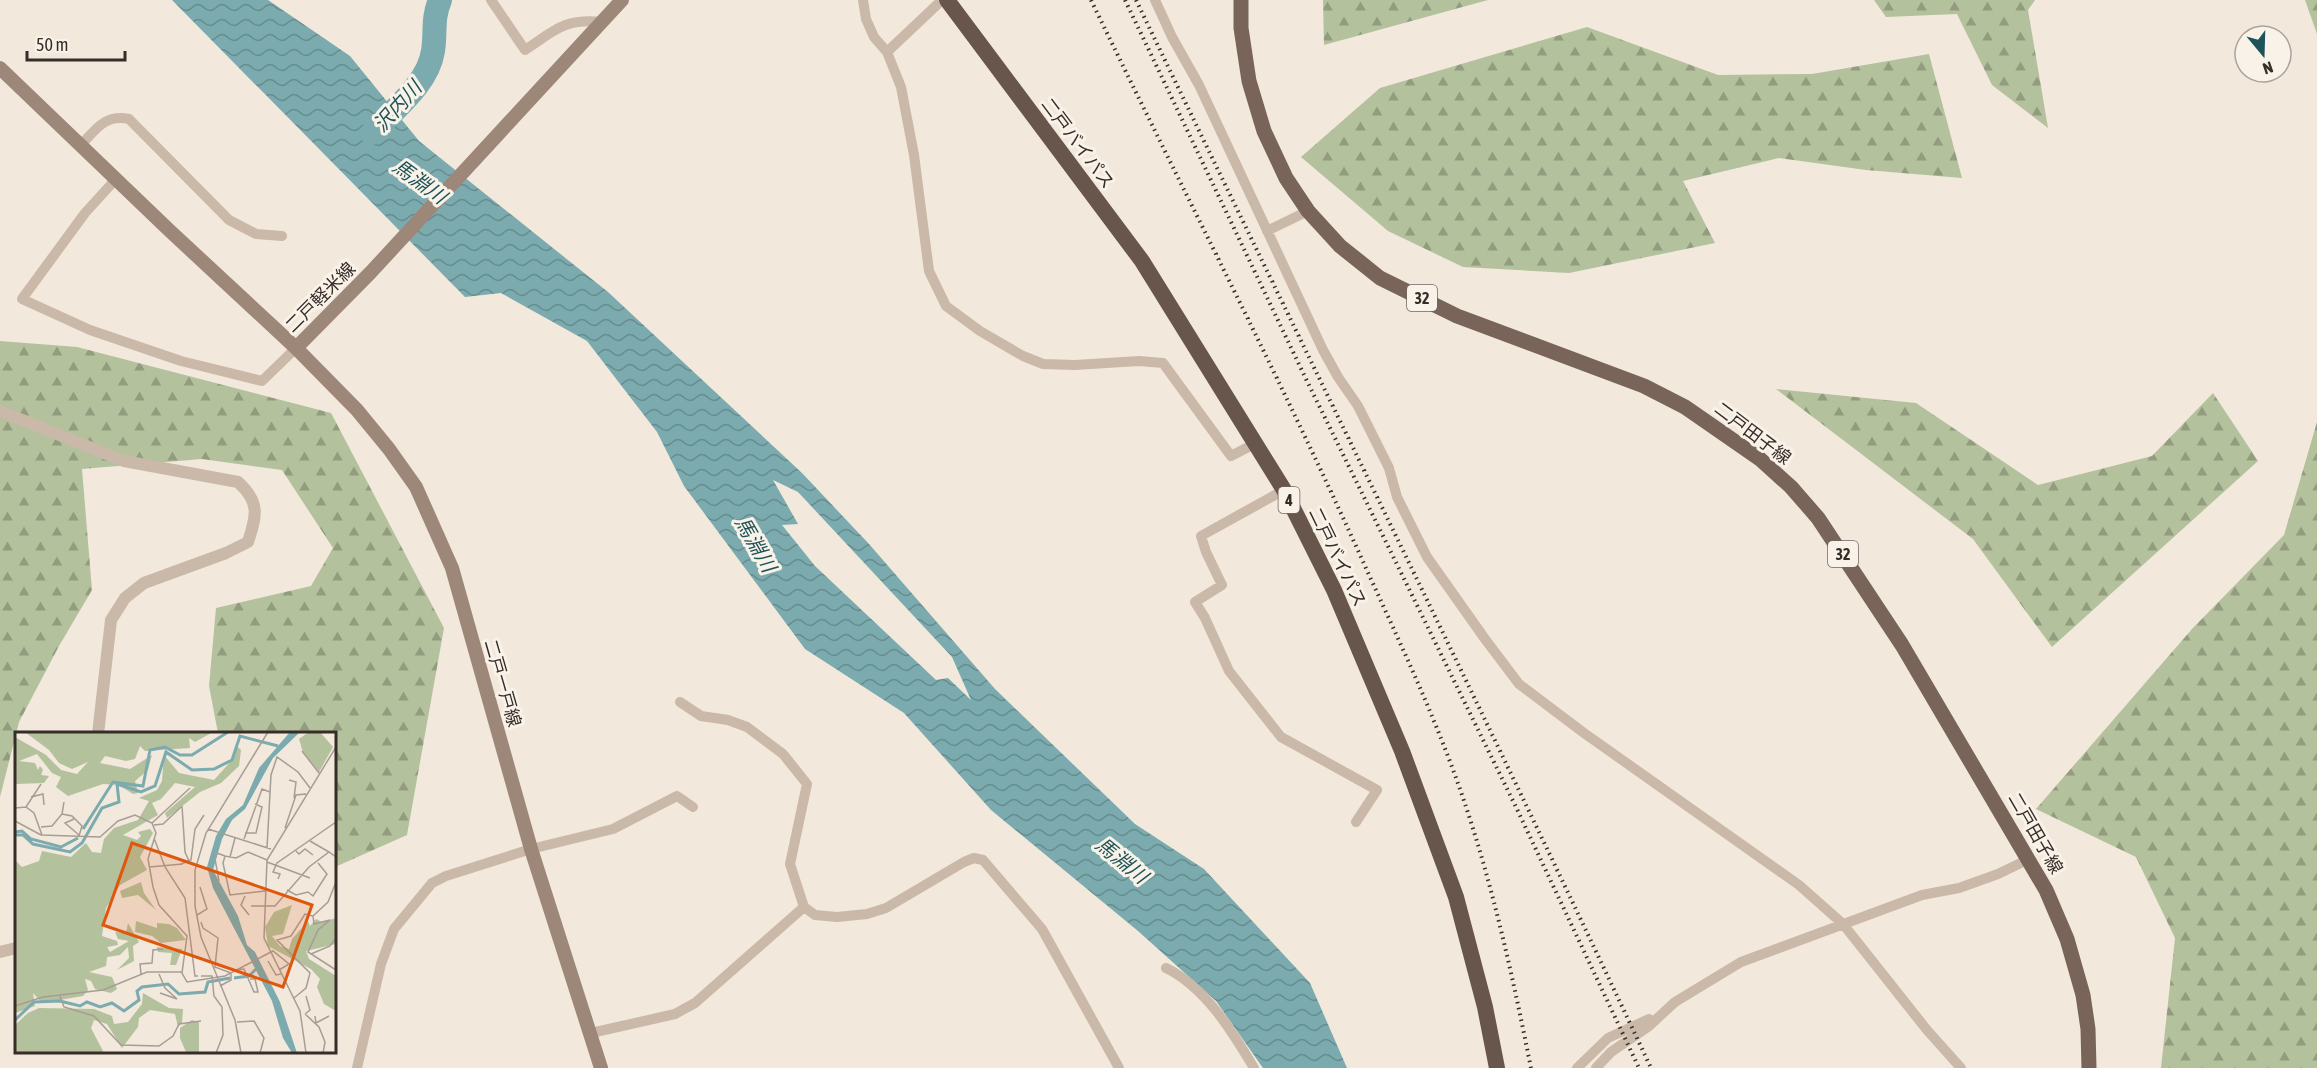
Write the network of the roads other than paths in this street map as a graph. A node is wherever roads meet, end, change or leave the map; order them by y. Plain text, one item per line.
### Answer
1 (491, 0) edge
2 (622, 0) edge
3 (863, 0) edge
4 (942, 0) edge
5 (947, 0) edge
6 (1155, 0) edge
7 (1241, 0) edge
8 (602, 22) junction
9 (887, 52) junction
10 (0, 68) edge
11 (81, 145) junction
12 (116, 179) junction
13 (1308, 212) junction
14 (1267, 231) junction
15 (282, 237) dead end
16 (296, 348) junction
17 (0, 411) edge
18 (1254, 444) junction
19 (1284, 490) junction
20 (680, 702) dead end
21 (98, 732) edge
22 (693, 807) dead end
23 (1356, 822) dead end
24 (531, 849) junction
25 (2028, 859) junction
26 (804, 906) junction
27 (1843, 924) junction
28 (15, 948) edge
29 (0, 952) edge
30 (1166, 968) dead end
31 (1660, 1014) junction
32 (591, 1033) junction
33 (357, 1068) edge
34 (601, 1068) edge
35 (1119, 1068) edge
36 (1254, 1068) edge
37 (1497, 1068) edge
38 (1577, 1068) edge
39 (1596, 1068) edge
40 (1961, 1068) edge
41 (2089, 1068) edge

1 - 8 street
2 - 8 main road, 二戸軽米線
3 - 9 street
4 - 9 street
5 - 18 highway, 二戸バイパス / 4
6 - 14 street
7 - 13 main road, 二戸田子線 / 32
8 - 16 main road, 二戸軽米線
9 - 18 street
10 - 11 main road, 二戸軽米線
11 - 12 main road, 二戸軽米線
11 - 15 street
12 - 16 main road, 二戸軽米線
12 - 16 street
13 - 14 street
13 - 25 main road, 二戸田子線 / 32
14 - 27 street
16 - 24 main road, 二戸一戸線
17 - 21 street
18 - 19 highway, 二戸バイパス / 4
19 - 23 street
19 - 37 highway, 二戸バイパス / 4
20 - 26 street
22 - 24 street
24 - 32 main road, 二戸一戸線
24 - 33 street
25 - 27 street
25 - 41 main road, 二戸田子線 / 32
26 - 32 street
26 - 35 street
27 - 31 street
27 - 40 street
28 - 29 street
30 - 36 street
31 - 38 street
31 - 39 street
32 - 34 main road, 二戸一戸線

